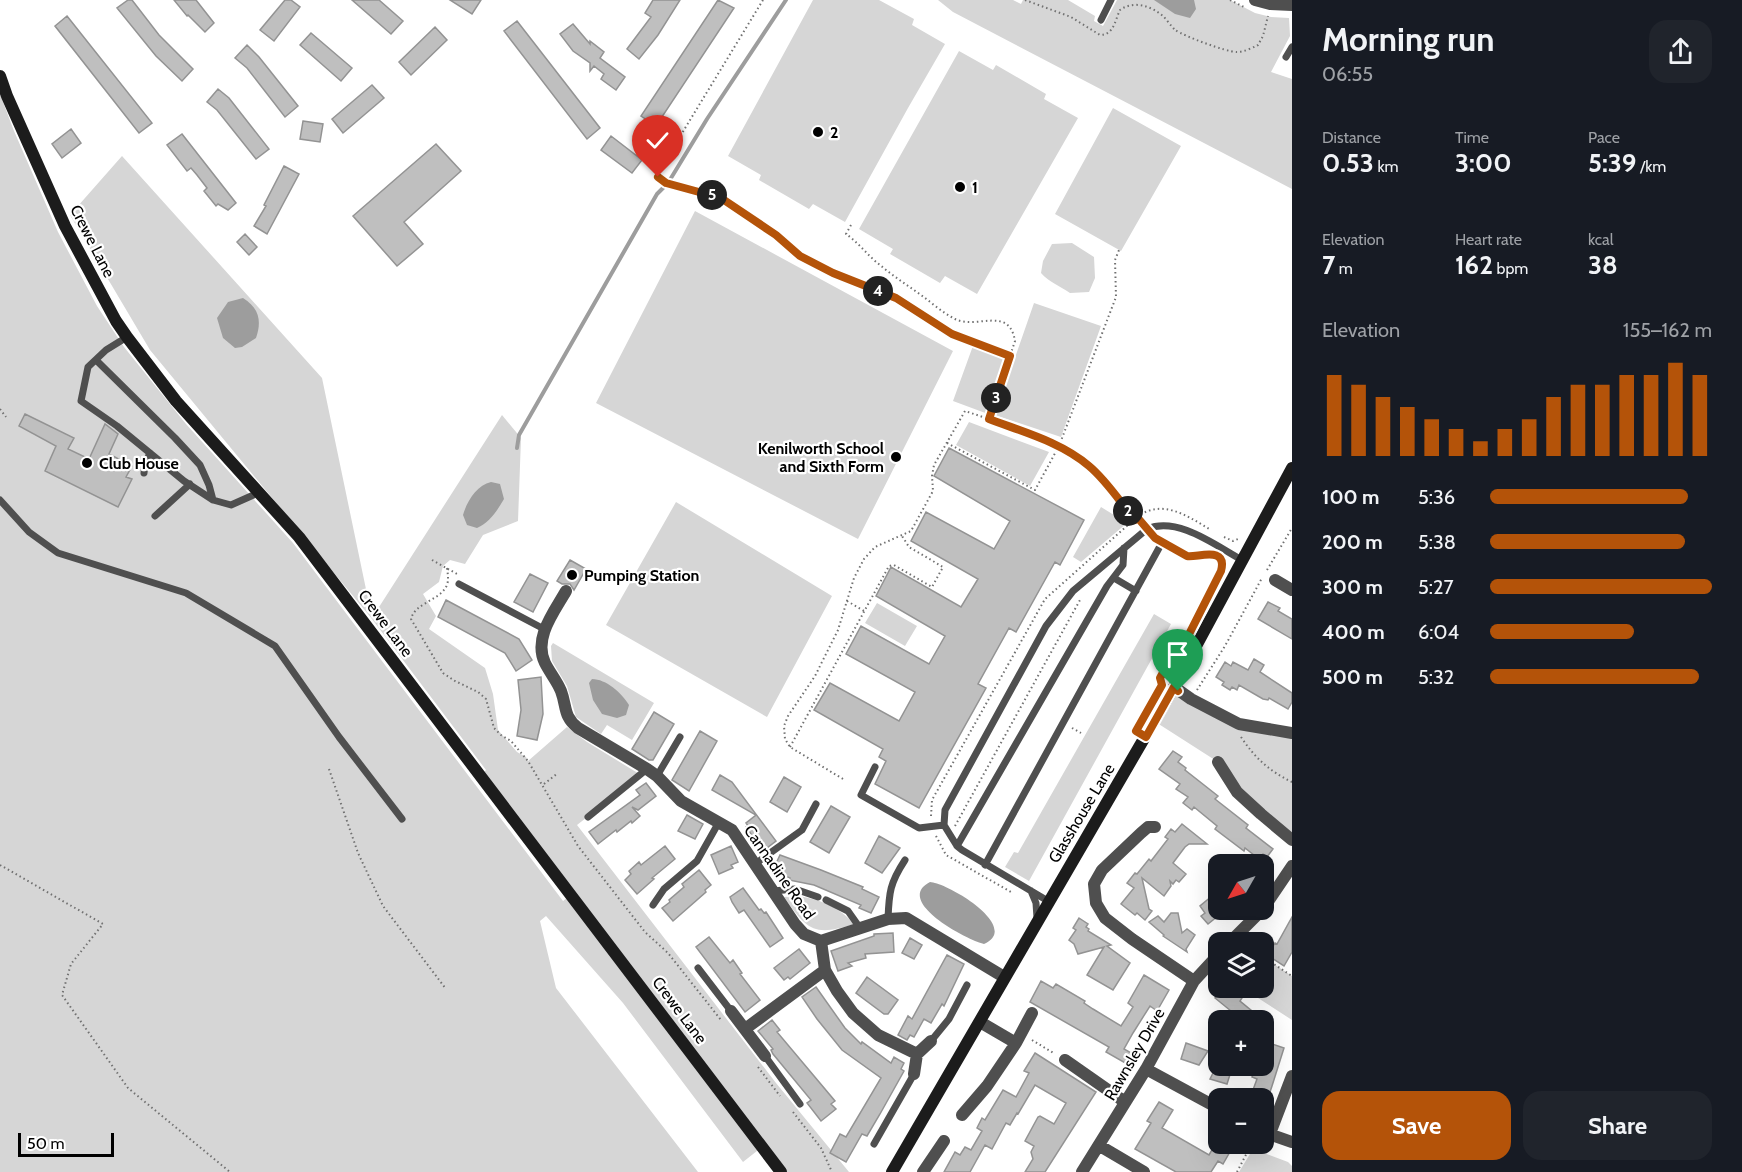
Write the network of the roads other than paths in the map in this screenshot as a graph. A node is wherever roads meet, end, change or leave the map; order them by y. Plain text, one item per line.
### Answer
1 (1111, 0) edge
2 (1255, 0) edge
3 (1292, 7) edge
4 (1101, 20) dead end
5 (1292, 46) edge
6 (1286, 57) dead end
7 (0, 76) edge
8 (127, 337) junction
9 (96, 360) junction
10 (150, 453) junction
11 (1292, 468) edge
12 (144, 473) dead end
13 (190, 484) junction
14 (260, 492) junction
15 (0, 500) edge
16 (213, 500) junction
17 (155, 516) dead end
18 (1161, 545) road end
19 (1124, 548) junction
20 (1242, 560) junction
21 (1114, 578) junction
22 (1275, 580) dead end
23 (459, 584) dead end
24 (1292, 590) edge
25 (566, 591) dead end
26 (1136, 591) junction
27 (544, 629) junction
28 (1168, 686) junction
29 (1292, 733) edge
30 (680, 737) dead end
31 (1218, 762) dead end
32 (875, 767) dead end
33 (652, 773) junction
34 (816, 804) dead end
35 (588, 817) dead end
36 (402, 819) dead end
37 (719, 822) junction
38 (944, 825) junction
39 (1155, 827) dead end
40 (1292, 840) edge
41 (957, 846) junction
42 (905, 860) dead end
43 (755, 864) junction
44 (986, 865) junction
45 (1292, 866) edge
46 (772, 891) junction
47 (1031, 891) junction
48 (1274, 893) edge
49 (818, 897) dead end
50 (826, 900) dead end
51 (1048, 901) junction
52 (653, 905) dead end
53 (888, 919) junction
54 (1252, 920) edge
55 (1037, 921) junction
56 (860, 928) junction
57 (1240, 932) edge
58 (821, 941) junction
59 (1208, 966) edge
60 (698, 968) dead end
61 (825, 970) junction
62 (1004, 976) junction
63 (1194, 981) junction
64 (967, 985) dead end
65 (731, 1011) joint
66 (1032, 1013) dead end
67 (980, 1022) junction
68 (745, 1029) junction
69 (1018, 1038) junction
70 (931, 1041) joint
71 (917, 1054) junction
72 (760, 1060) joint
73 (1065, 1060) road end
74 (1146, 1069) junction
75 (914, 1074) joint
76 (1292, 1076) edge
77 (1125, 1102) junction
78 (1208, 1103) edge
79 (800, 1104) dead end
80 (962, 1114) dead end
81 (1274, 1116) edge
82 (1274, 1136) edge
83 (944, 1141) dead end
84 (1292, 1142) edge
85 (874, 1144) dead end
86 (1100, 1146) junction
87 (781, 1172) edge
88 (892, 1172) edge
89 (923, 1172) edge
90 (1082, 1172) edge
91 (1144, 1172) edge

1 - 4 lane
2 - 3 street
5 - 6 lane
7 - 8 street, Crewe Lane
8 - 9 lane
8 - 14 street, Crewe Lane
9 - 10 lane
9 - 16 lane
10 - 12 lane
10 - 13 lane
11 - 20 street, Glasshouse Lane
13 - 16 lane
13 - 17 lane
14 - 16 lane
14 - 87 street, Crewe Lane
15 - 36 lane
18 - 26 lane
19 - 20 lane
19 - 21 lane
19 - 38 lane
20 - 28 street, Glasshouse Lane
21 - 26 lane
21 - 41 lane
22 - 24 street
23 - 27 lane
25 - 27 street, Cannadine Road
26 - 44 lane
27 - 33 street, Cannadine Road
28 - 29 street
28 - 51 street, Glasshouse Lane
30 - 33 lane
31 - 40 street
32 - 38 lane
33 - 35 lane
33 - 37 street, Cannadine Road
34 - 43 lane
37 - 43 street, Cannadine Road
37 - 52 lane
38 - 41 lane
39 - 63 street
41 - 44 lane
42 - 53 lane
43 - 46 street, Cannadine Road
44 - 47 lane
45 - 48 street
46 - 49 lane
46 - 58 street, Cannadine Road
47 - 51 lane
47 - 55 lane
50 - 56 lane
51 - 55 street, Glasshouse Lane
53 - 56 street, Cannadine Road
53 - 62 street, Cannadine Road
54 - 57 street
55 - 62 street, Glasshouse Lane
56 - 58 street, Cannadine Road
58 - 61 street
59 - 63 street, Rawnsley Drive
60 - 65 lane
61 - 68 street
61 - 71 street
62 - 67 street, Glasshouse Lane
63 - 74 street, Rawnsley Drive
64 - 70 lane
65 - 68 street
66 - 69 street
67 - 69 street
67 - 88 street, Glasshouse Lane
68 - 72 street
69 - 80 street
70 - 71 street
71 - 75 street
72 - 79 lane
73 - 77 street
74 - 77 street, Rawnsley Drive
74 - 78 street
75 - 85 lane
76 - 81 street
77 - 86 street, Rawnsley Drive
82 - 84 street
83 - 89 street
86 - 90 street, Rawnsley Drive
86 - 91 street

